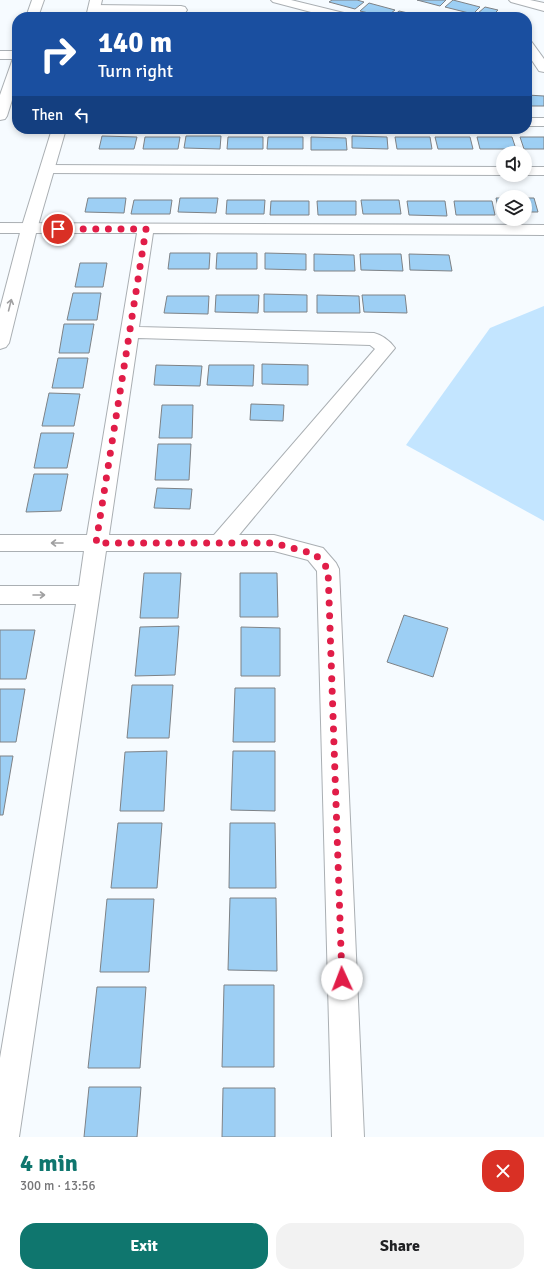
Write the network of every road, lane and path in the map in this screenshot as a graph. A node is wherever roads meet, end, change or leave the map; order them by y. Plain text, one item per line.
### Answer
1 (38, 0) edge
2 (277, 0) edge
3 (515, 0) edge
4 (534, 8) edge
5 (94, 9) edge
6 (181, 9) edge
7 (34, 12) edge
8 (324, 12) edge
9 (532, 54) edge
10 (0, 55) edge
11 (12, 55) edge
12 (544, 68) edge
13 (12, 79) edge
14 (0, 116) edge
15 (532, 122) edge
16 (544, 122) edge
17 (58, 134) edge
18 (47, 169) junction
19 (496, 171) edge
20 (532, 171) edge
21 (544, 171) edge
22 (0, 228) edge
23 (29, 229) junction
24 (146, 229) junction
25 (544, 230) edge
26 (130, 332) junction
27 (0, 342) edge
28 (0, 543) edge
29 (96, 543) junction
30 (219, 543) junction
31 (0, 595) edge
32 (88, 595) junction
33 (3, 1137) edge
34 (348, 1137) edge

1 - 7 street
2 - 8 street
3 - 4 street
5 - 6 street
9 - 12 street
10 - 11 street
13 - 14 street
15 - 16 street
17 - 18 street
18 - 19 street
18 - 23 street
20 - 21 street
22 - 23 street
23 - 24 street
27 -> 23 street
24 - 25 street
24 - 26 street
26 - 29 street
26 - 30 street
29 -> 28 street
29 - 30 street
29 - 32 street
30 - 34 street
31 -> 32 street
32 - 33 street

